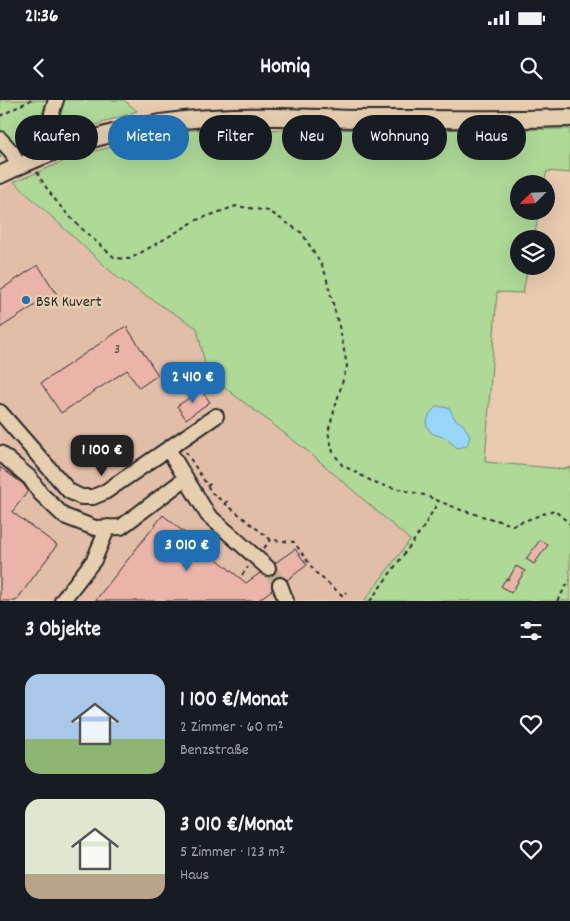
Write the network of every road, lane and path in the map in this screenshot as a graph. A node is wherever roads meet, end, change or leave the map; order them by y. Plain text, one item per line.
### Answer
1 (31, 100) edge
2 (56, 100) edge
3 (52, 115) edge
4 (0, 116) edge
5 (570, 118) edge
6 (0, 139) edge
7 (98, 139) edge
8 (33, 160) edge
9 (25, 163) junction
10 (0, 175) edge
11 (0, 412) edge
12 (216, 416) dead end
13 (174, 446) junction
14 (0, 452) edge
15 (56, 478) junction
16 (186, 478) junction
17 (212, 482) dead end
18 (207, 486) junction
19 (40, 493) junction
20 (228, 500) dead end
21 (438, 502) junction
22 (225, 504) junction
23 (246, 514) dead end
24 (244, 518) junction
25 (570, 524) edge
26 (108, 528) junction
27 (265, 529) dead end
28 (262, 532) junction
29 (296, 539) dead end
30 (294, 542) junction
31 (310, 559) dead end
32 (307, 561) junction
33 (249, 566) dead end
34 (268, 568) tunnel mouth
35 (242, 575) dead end
36 (327, 577) dead end
37 (325, 580) junction
38 (570, 580) edge
39 (280, 585) tunnel mouth
40 (346, 592) dead end
41 (62, 601) edge
42 (286, 601) edge
43 (370, 601) edge
44 (557, 601) edge

1 - 4 path
2 - 3 street
5 - 7 main road
6 - 9 street
8 - 9 main road
9 - 10 main road
9 - 21 path
11 - 15 street
12 - 13 street
13 - 15 street
13 - 16 street
13 - 18 path
14 - 19 street
15 - 19 street
16 - 26 street
16 - 34 street
17 - 18 path
18 - 22 path
19 - 26 street
20 - 22 path
21 - 25 path
21 - 43 path
22 - 24 path
23 - 24 path
24 - 28 path
26 - 41 street
27 - 28 path
28 - 30 path
29 - 30 path
30 - 32 path
31 - 32 path
32 - 37 path
33 - 35 path
36 - 37 path
37 - 40 path
38 - 44 path
39 - 42 street

